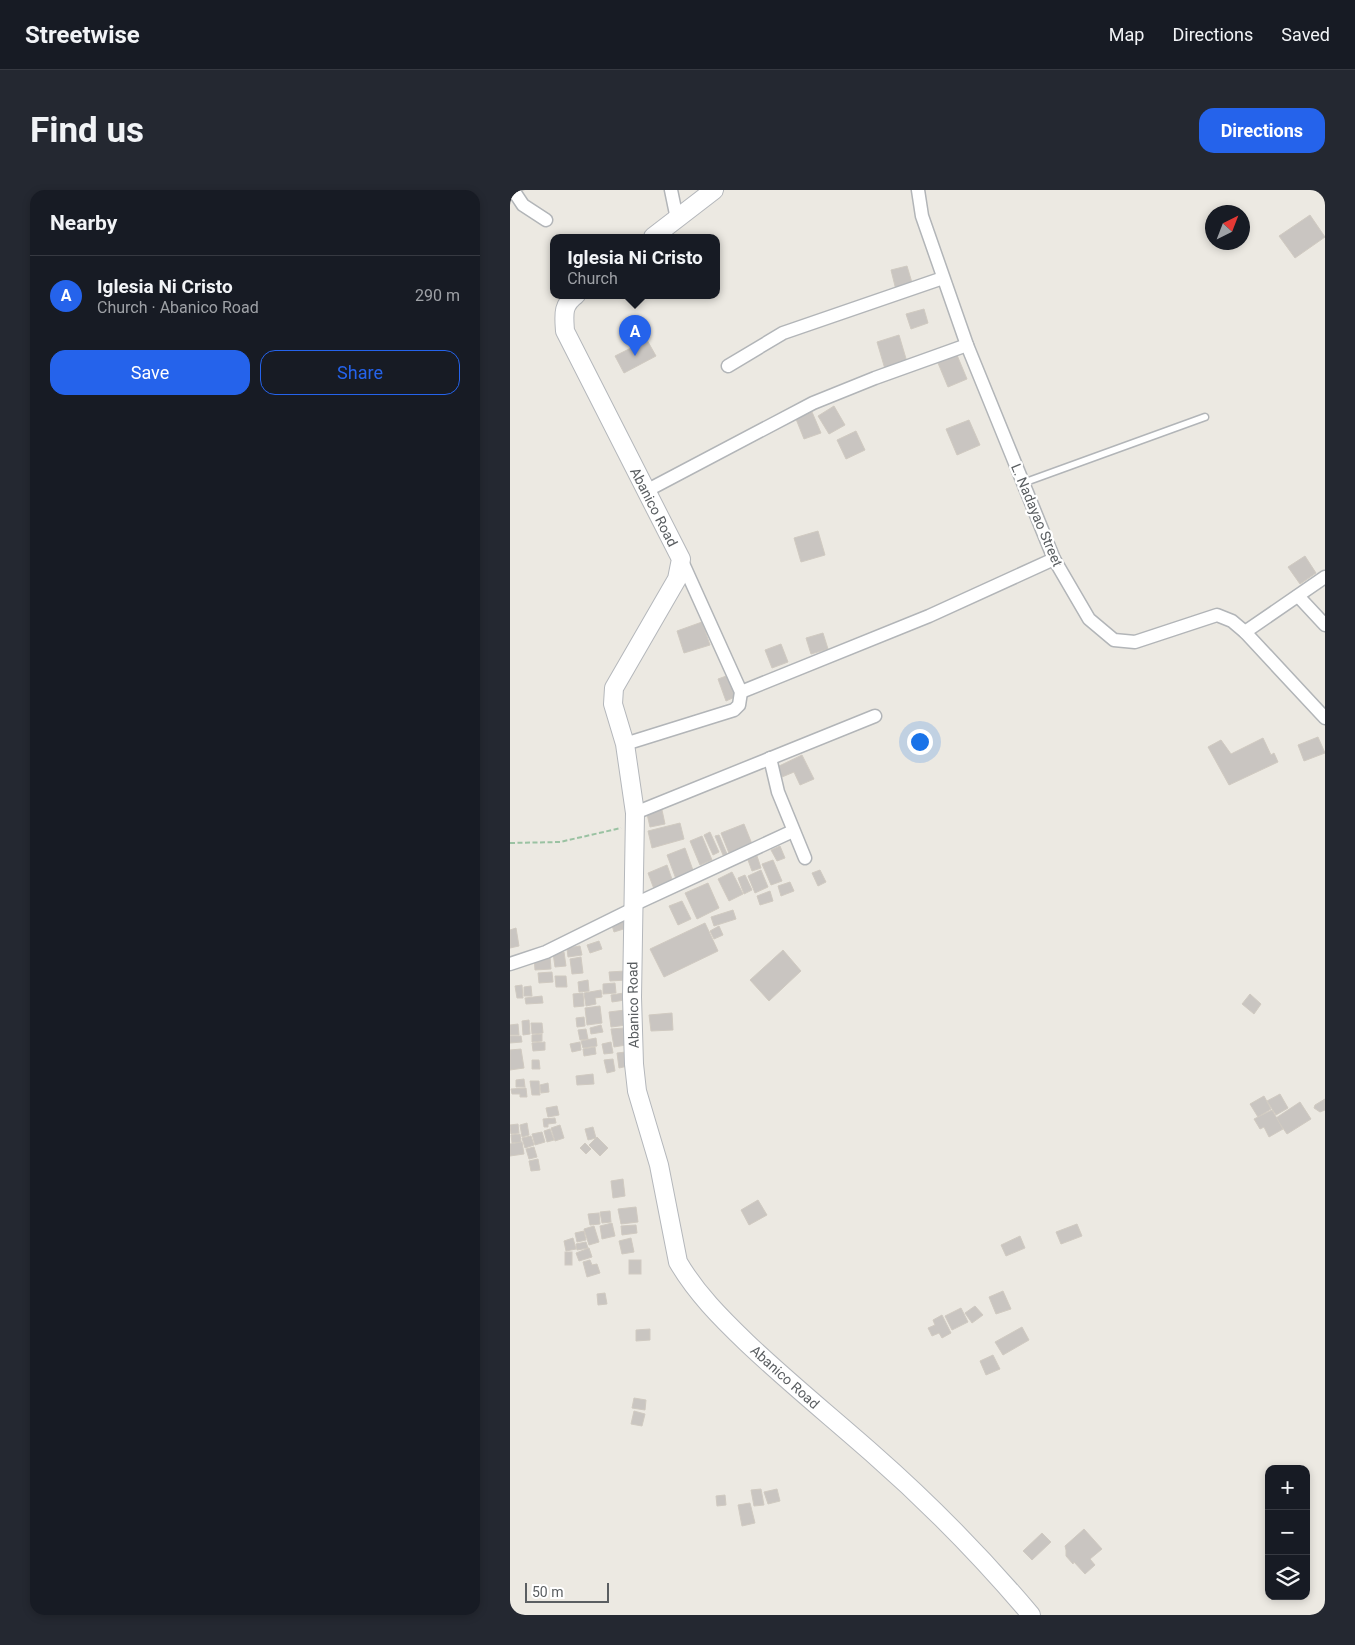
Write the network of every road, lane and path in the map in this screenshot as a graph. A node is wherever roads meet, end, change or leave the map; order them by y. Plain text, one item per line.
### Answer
1 (513, 190) edge
2 (671, 190) edge
3 (714, 190) edge
4 (918, 190) edge
5 (677, 219) junction
6 (546, 220) dead end
7 (657, 234) edge
8 (943, 278) junction
9 (572, 299) edge
10 (967, 345) junction
11 (728, 366) dead end
12 (1205, 417) dead end
13 (1023, 483) junction
14 (646, 491) junction
15 (681, 559) junction
16 (1054, 560) junction
17 (1325, 577) edge
18 (1298, 596) junction
19 (1325, 625) edge
20 (1245, 632) junction
21 (741, 692) junction
22 (875, 716) dead end
23 (1325, 718) edge
24 (625, 744) junction
25 (770, 758) junction
26 (635, 819) junction
27 (793, 831) junction
28 (510, 843) edge
29 (805, 858) dead end
30 (633, 907) junction
31 (510, 964) edge
32 (1031, 1615) edge

1 - 6 street
2 - 5 street
3 - 5 street
4 - 8 street, L. Nadayao Street
5 - 7 street
8 - 10 street, L. Nadayao Street
8 - 11 street
9 - 14 street, Abanico Road
10 - 13 street, L. Nadayao Street
10 - 14 street
12 - 13 lane
13 - 16 street, L. Nadayao Street
14 - 15 street, Abanico Road
15 - 21 street
15 - 24 street, Abanico Road
16 - 20 street, L. Nadayao Street
16 - 21 street
17 - 18 street
18 - 19 street
18 - 20 street
20 - 23 street, L. Nadayao Street
21 - 24 street
22 - 25 street
24 - 26 street, Abanico Road
25 - 26 street
25 - 27 street
26 - 28 path
26 - 30 street, Abanico Road
27 - 29 street
27 - 30 street
30 - 31 street
30 - 32 street, Abanico Road

